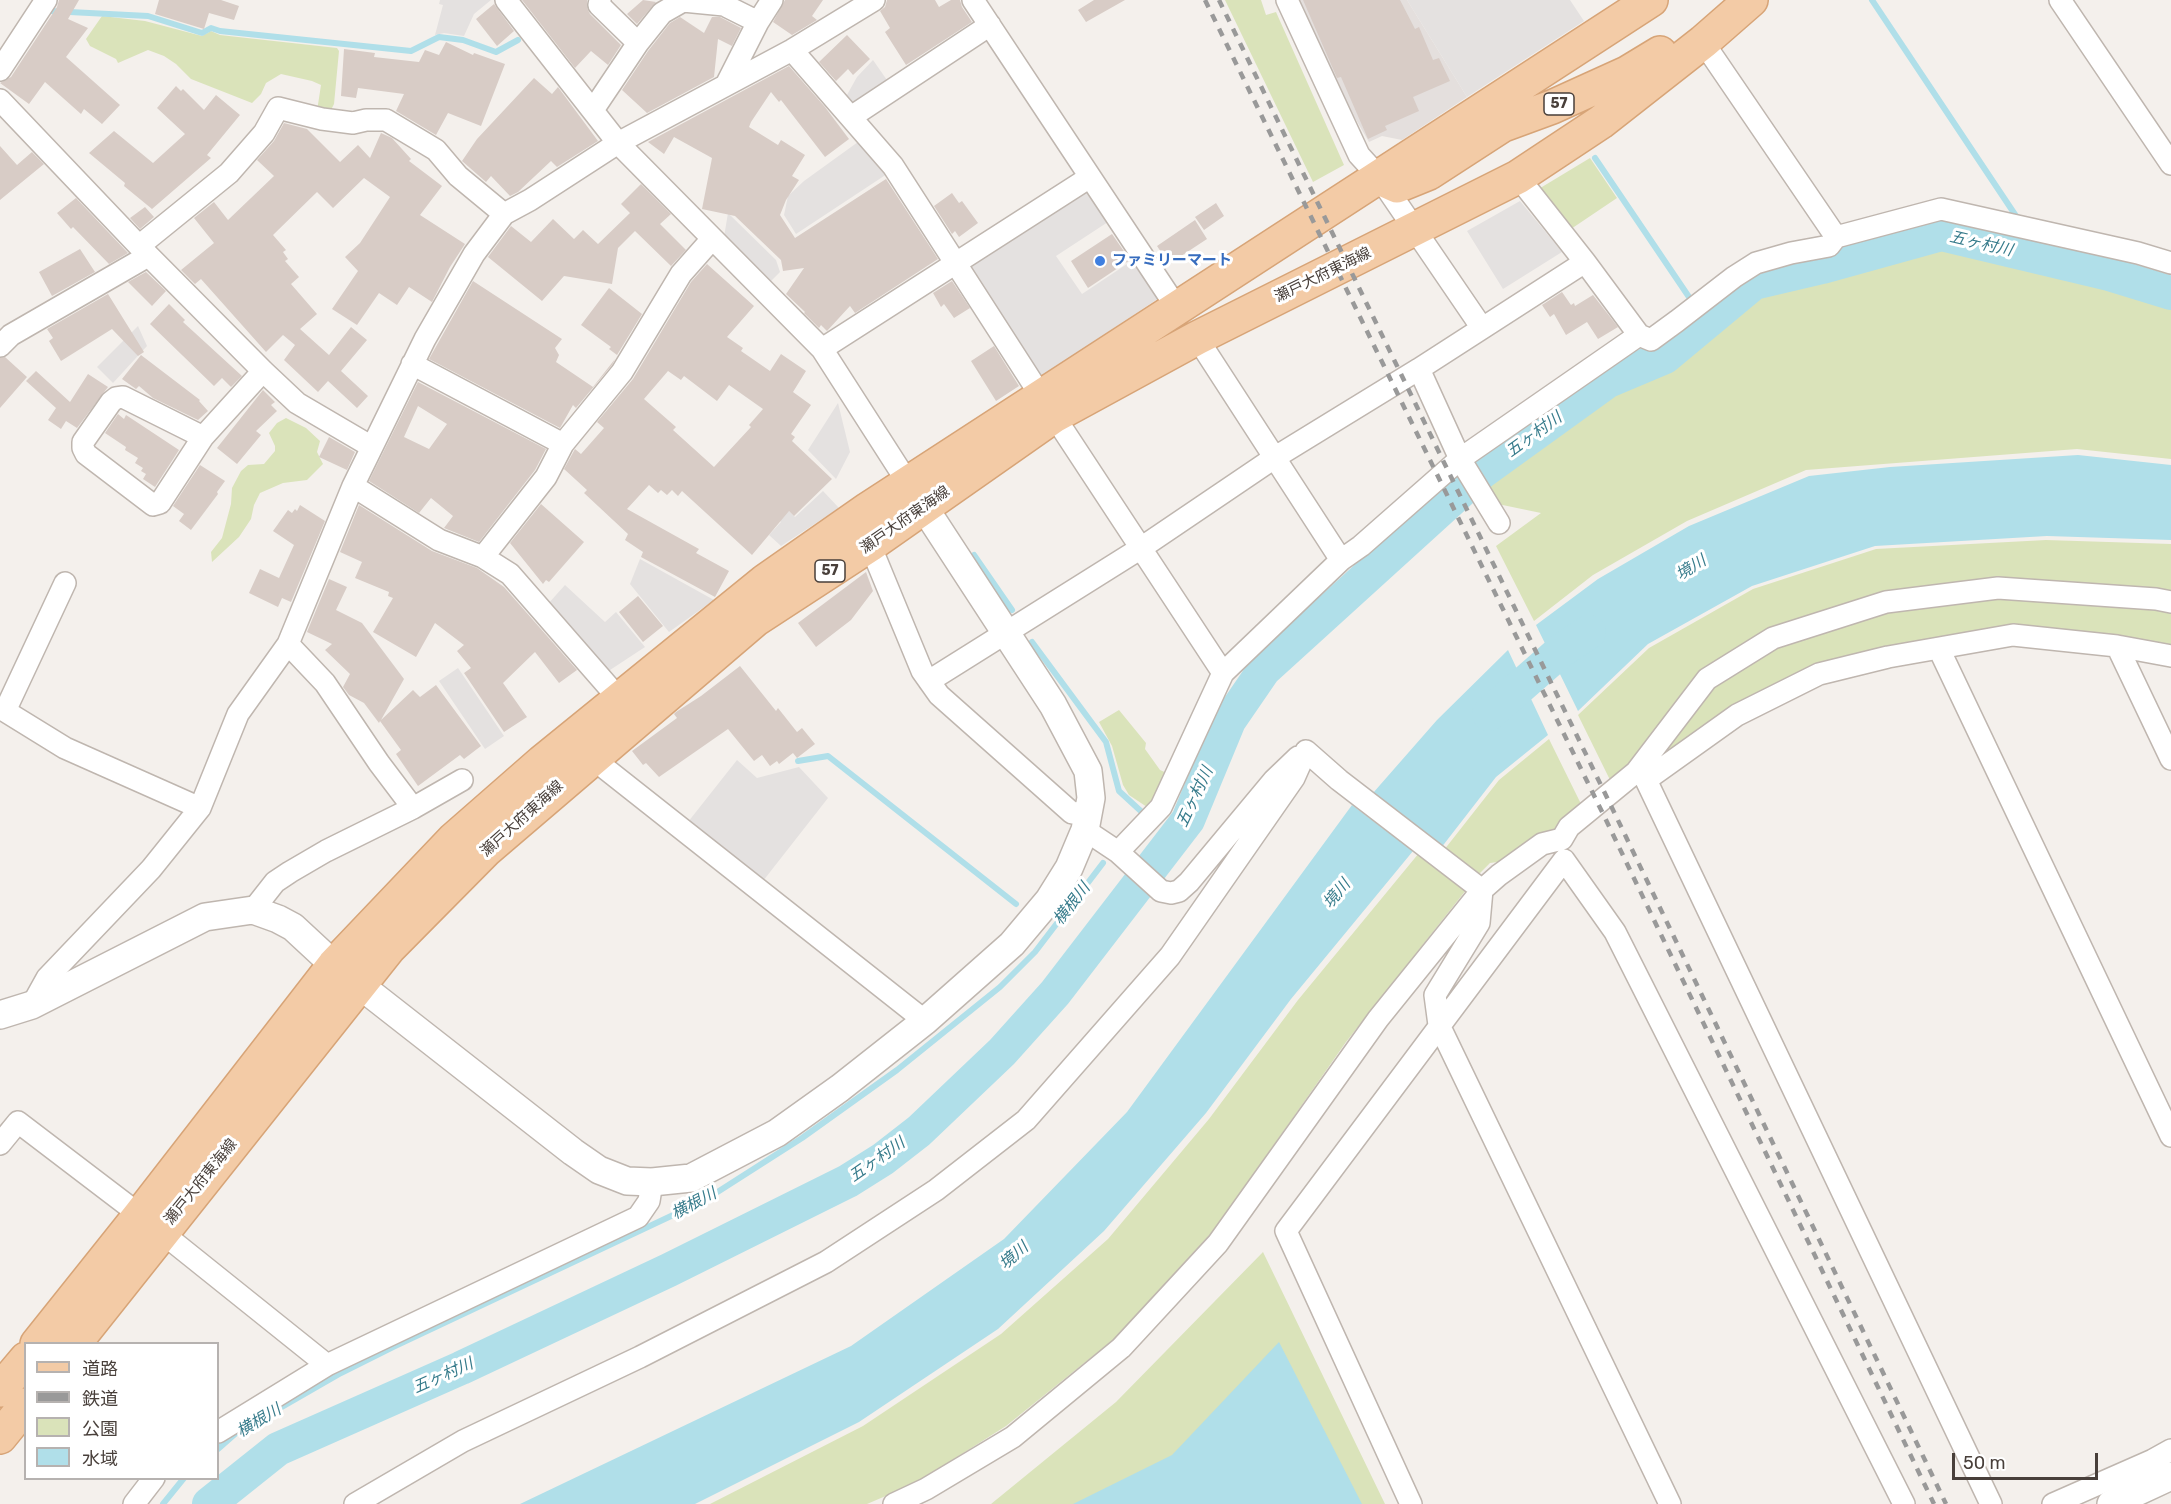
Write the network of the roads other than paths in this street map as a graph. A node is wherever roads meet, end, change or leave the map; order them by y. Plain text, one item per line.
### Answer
1 (46, 0) edge
2 (506, 0) edge
3 (600, 0) edge
4 (772, 0) edge
5 (874, 0) edge
6 (973, 0) edge
7 (1287, 0) edge
8 (1651, 0) edge
9 (1731, 0) edge
10 (1751, 0) edge
11 (2060, 0) edge
12 (677, 2) edge
13 (758, 22) junction
14 (990, 25) junction
15 (1703, 42) junction
16 (638, 43) junction
17 (792, 50) junction
18 (0, 70) edge
19 (726, 85) junction
20 (0, 99) edge
21 (592, 110) junction
22 (851, 117) junction
23 (618, 143) junction
24 (2171, 164) edge
25 (1090, 177) junction
26 (1379, 177) junction
27 (1518, 177) junction
28 (504, 214) junction
29 (1415, 230) junction
30 (1836, 237) junction
31 (712, 239) junction
32 (143, 251) junction
33 (1585, 262) junction
34 (956, 263) junction
35 (2171, 263) edge
36 (1177, 308) junction
37 (1482, 328) junction
38 (1639, 335) junction
39 (1197, 338) junction
40 (0, 346) edge
41 (822, 349) junction
42 (412, 364) junction
43 (1419, 369) junction
44 (262, 371) junction
45 (1048, 406) junction
46 (203, 437) junction
47 (563, 444) junction
48 (372, 447) junction
49 (1274, 458) junction
50 (1461, 460) junction
51 (353, 486) junction
52 (916, 495) junction
53 (1499, 523) dead end
54 (870, 545) junction
55 (1141, 548) junction
56 (483, 557) junction
57 (1341, 560) junction
58 (65, 583) dead end
59 (2171, 602) edge
60 (1007, 632) junction
61 (288, 644) junction
62 (2117, 646) junction
63 (1939, 649) junction
64 (2171, 656) edge
65 (1223, 673) junction
66 (929, 681) junction
67 (620, 700) junction
68 (2, 710) edge
69 (1306, 751) junction
70 (592, 758) junction
71 (2171, 759) edge
72 (1641, 776) junction
73 (462, 780) dead end
74 (200, 808) junction
75 (413, 808) junction
76 (1087, 821) junction
77 (1563, 849) junction
78 (1121, 855) junction
79 (1482, 890) junction
80 (253, 910) junction
81 (334, 964) junction
82 (360, 985) junction
83 (32, 1005) junction
84 (0, 1015) edge
85 (925, 1022) junction
86 (1439, 1025) junction
87 (2171, 1136) edge
88 (0, 1144) edge
89 (652, 1182) junction
90 (151, 1223) junction
91 (40, 1342) edge
92 (75, 1342) edge
93 (24, 1361) edge
94 (327, 1365) junction
95 (0, 1390) edge
96 (24, 1407) edge
97 (219, 1431) edge
98 (0, 1437) edge
99 (2171, 1450) edge
100 (2171, 1476) edge
101 (153, 1480) edge
102 (134, 1504) edge
103 (355, 1504) edge
104 (894, 1504) edge
105 (1411, 1504) edge
106 (1670, 1504) edge
107 (1904, 1504) edge
108 (1991, 1504) edge
109 (2053, 1504) edge
110 (2111, 1504) edge

1 - 18 street
2 - 21 street
3 - 16 street
4 - 13 street
5 - 17 street
6 - 14 street
7 - 26 street
8 - 26 main road, 瀬戸大府東海線 / 57
9 - 26 main road, 57
10 - 15 main road, 瀬戸大府東海線 / 57
11 - 24 street
12 - 13 street
12 - 16 street
13 - 19 street
14 - 22 street
14 - 25 street
15 - 27 main road, 瀬戸大府東海線 / 57
15 - 30 street
16 - 21 street
17 - 19 street
17 - 22 street
19 - 23 street
20 - 32 street
21 - 23 street
22 - 34 street
23 - 28 street
23 - 31 street
25 - 34 street
25 - 36 street
26 - 29 street
26 - 36 main road, 瀬戸大府東海線 / 57
27 - 29 main road, 瀬戸大府東海線 / 57
27 - 33 street
28 - 32 street
28 - 42 street
29 - 37 street
29 - 39 main road, 瀬戸大府東海線 / 57
30 - 35 street
30 - 38 street
31 - 41 street
31 - 47 street
32 - 40 street
32 - 44 street
33 - 37 street
33 - 38 street
34 - 41 street
34 - 45 street
36 - 45 main road, 瀬戸大府東海線 / 57
37 - 43 street
38 - 50 street
39 - 45 main road, 瀬戸大府東海線 / 57
39 - 49 street
41 - 52 street
42 - 47 street
42 - 48 street
43 - 49 street
43 - 50 street
44 - 46 street
44 - 48 street
45 - 52 main road, 瀬戸大府東海線 / 57
45 - 55 street
46 - 46 street
47 - 56 street
48 - 51 street
49 - 55 street
49 - 57 street
50 - 53 street
50 - 57 street
51 - 56 street
51 - 61 street
52 - 54 main road, 瀬戸大府東海線 / 57
52 - 60 street
52 - 67 main road, 瀬戸大府東海線 / 57
54 - 66 street
54 - 70 main road, 瀬戸大府東海線 / 57
55 - 60 street
55 - 65 street
56 - 67 street
57 - 65 street
58 - 68 street
59 - 72 street
60 - 66 street
60 - 76 street
61 - 74 street
61 - 75 street
62 - 63 street
62 - 64 street
62 - 71 street
63 - 72 street
63 - 87 street
65 - 78 street
66 - 76 street
67 - 81 main road, 瀬戸大府東海線 / 57
68 - 74 street
69 - 78 street
69 - 79 street
69 - 103 street
70 - 82 main road, 瀬戸大府東海線 / 57
70 - 85 street
72 - 77 street
72 - 108 street
73 - 75 street
74 - 83 street
75 - 80 street
76 - 78 street
76 - 85 street
77 - 79 street
77 - 86 street
77 - 107 street
79 - 86 street
79 - 104 street
80 - 81 street
80 - 83 street
81 - 82 street
81 - 90 main road, 瀬戸大府東海線 / 57
82 - 89 street
82 - 90 main road, 瀬戸大府東海線 / 57
83 - 84 street
85 - 89 street
86 - 105 street
86 - 106 street
88 - 90 street
89 - 94 street
90 - 91 main road, 瀬戸大府東海線 / 57
90 - 92 main road, 瀬戸大府東海線 / 57
90 - 94 street
93 - 95 main road
94 - 97 street
96 - 98 main road
99 - 109 street
100 - 110 street
101 - 102 street

